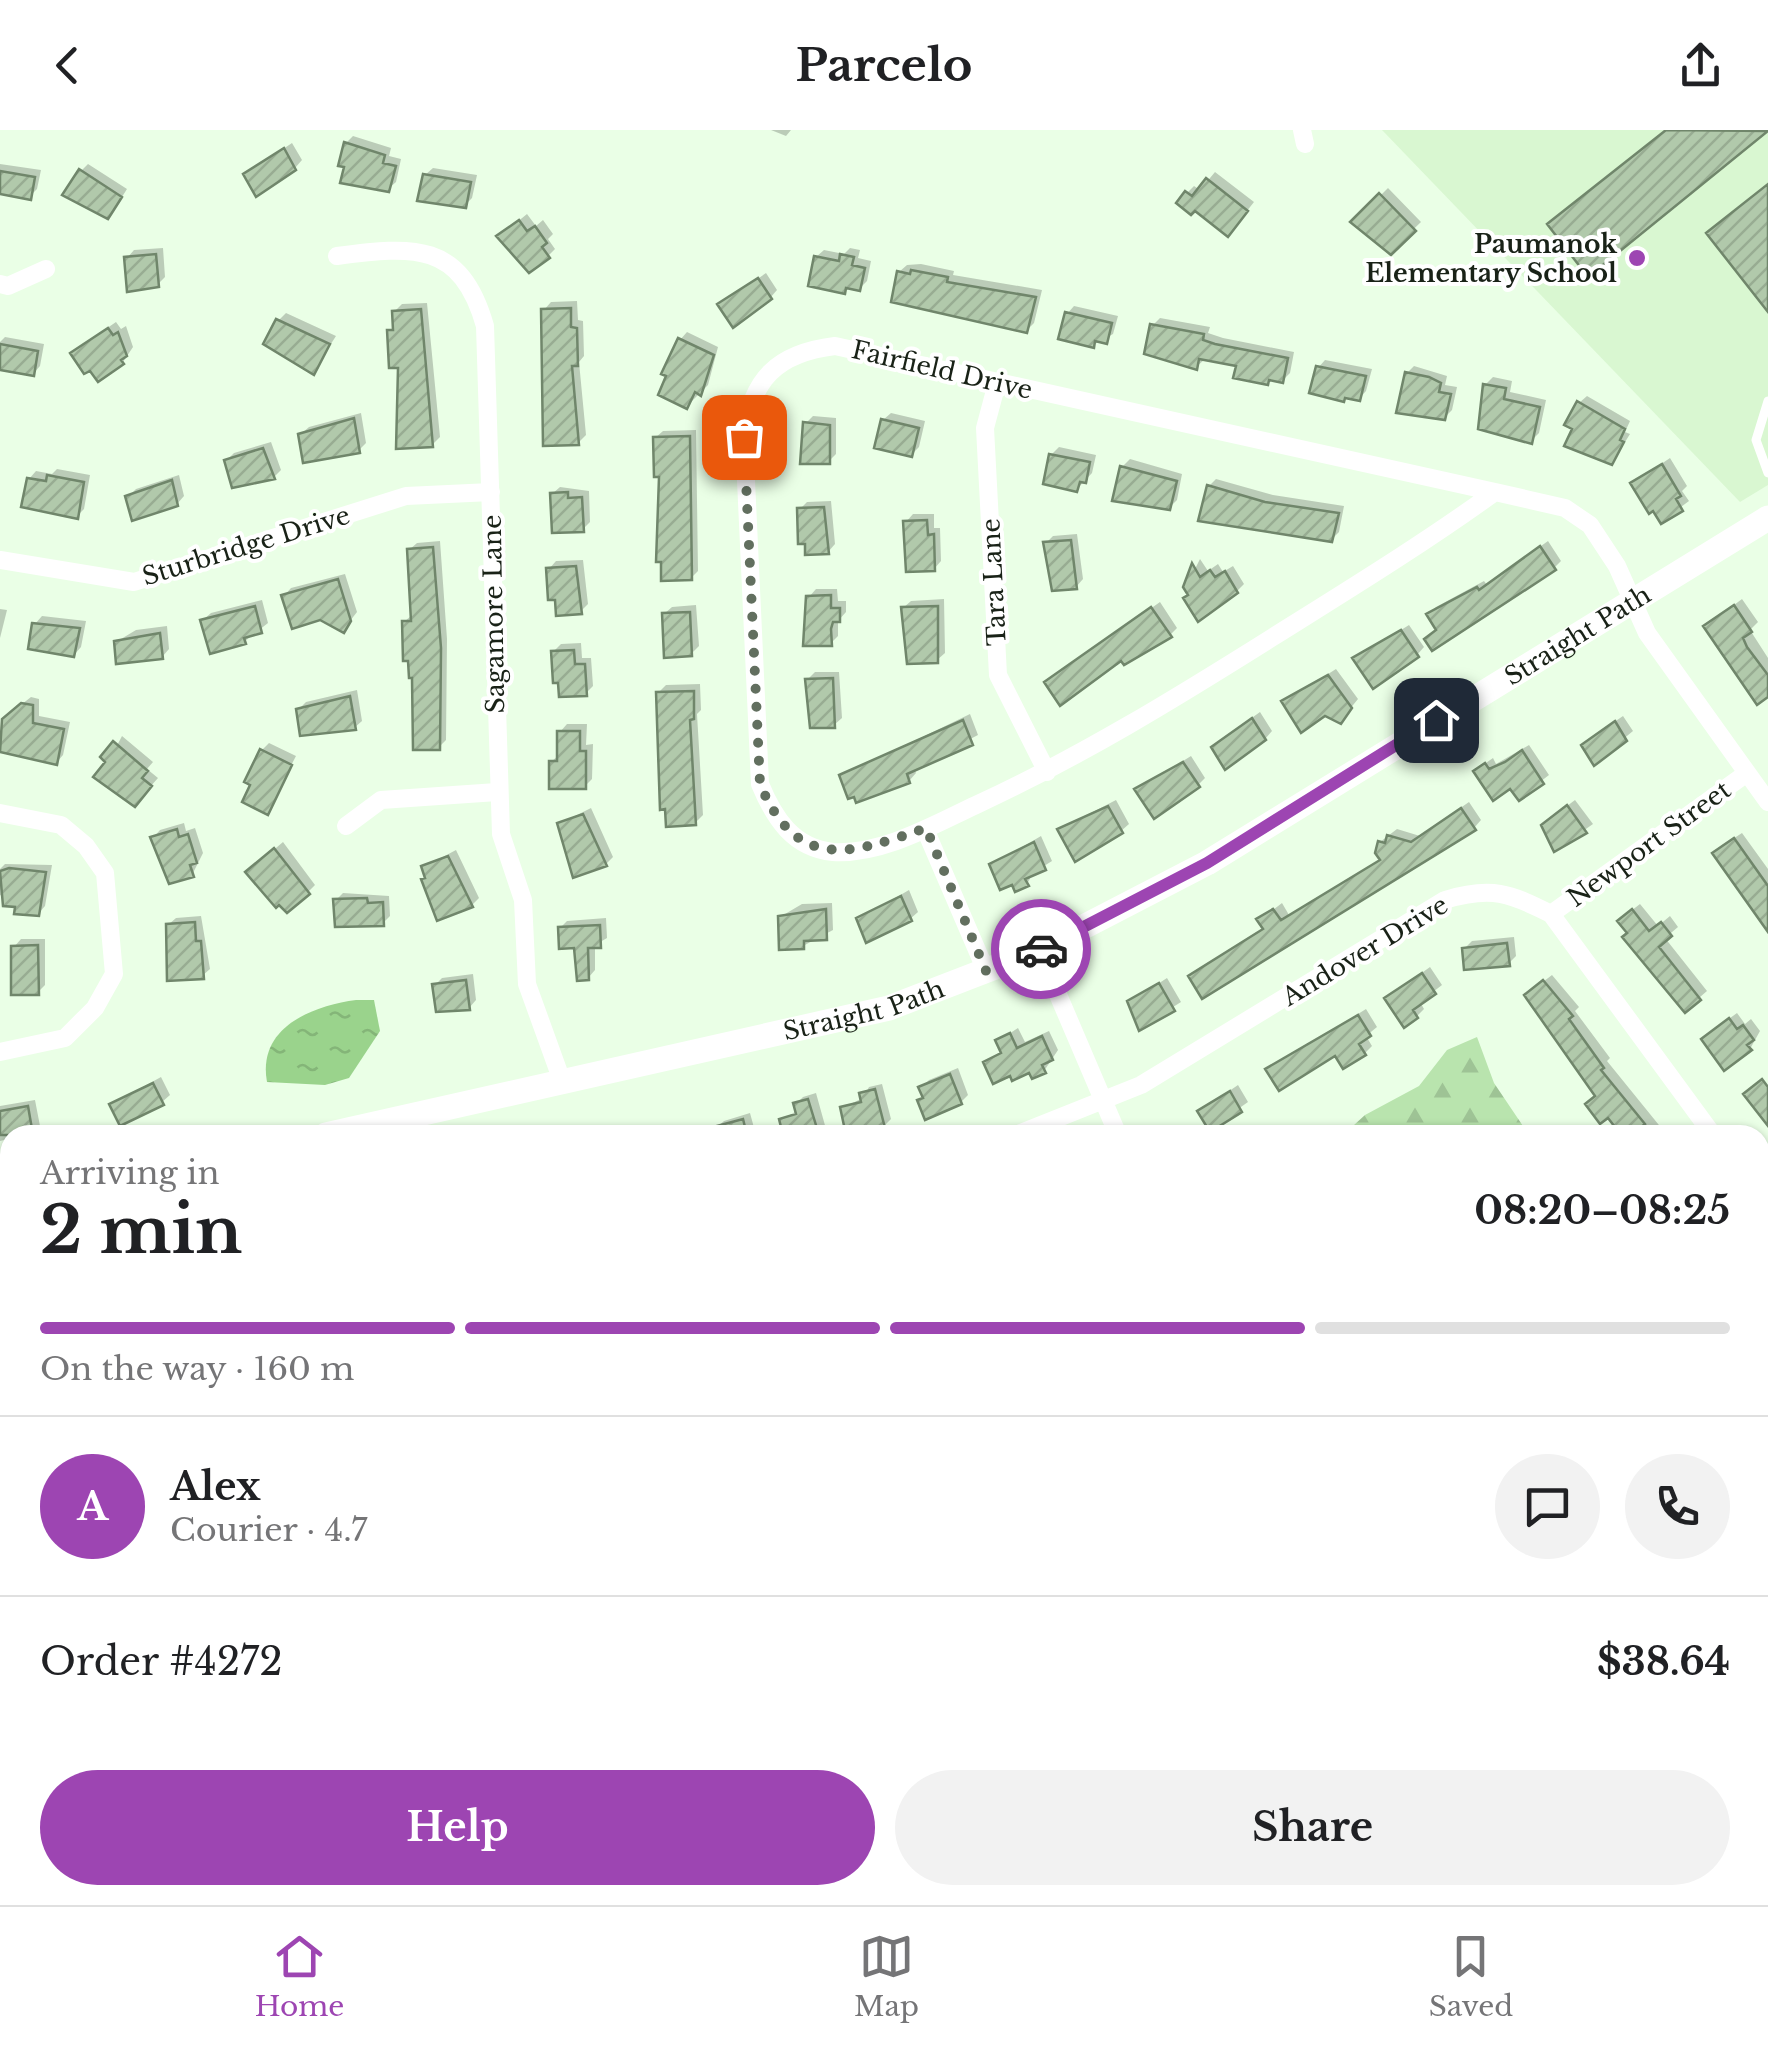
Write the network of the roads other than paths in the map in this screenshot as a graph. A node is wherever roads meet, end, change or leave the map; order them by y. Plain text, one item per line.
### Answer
1 (338, 256) dead end
2 (46, 268) dead end
3 (0, 284) edge
4 (996, 383) junction
5 (1768, 400) edge
6 (1768, 473) edge
7 (491, 492) junction
8 (1495, 492) junction
9 (1768, 518) edge
10 (0, 560) edge
11 (1631, 602) junction
12 (1047, 772) junction
13 (1746, 773) junction
14 (497, 792) junction
15 (1768, 802) edge
16 (0, 813) edge
17 (346, 826) dead end
18 (926, 828) junction
19 (1551, 914) junction
20 (1039, 950) junction
21 (986, 971) junction
22 (0, 1052) edge
23 (562, 1081) junction
24 (1104, 1102) junction
25 (370, 1125) edge
26 (1039, 1125) edge
27 (1114, 1125) edge
28 (1706, 1125) edge

1 - 7 street, Sagamore Lane
2 - 3 street
4 - 8 street, Fairfield Drive
4 - 12 street, Tara Lane
4 - 18 street, Fairfield Drive
5 - 6 lane
7 - 10 street, Sturbridge Drive
7 - 14 street, Sagamore Lane
8 - 11 street, Fairfield Drive
8 - 12 street, Fairfield Drive
9 - 11 main road, Straight Path
11 - 13 street, Fairfield Drive
11 - 20 main road, Straight Path
12 - 18 street, Fairfield Drive
13 - 15 street, Fairfield Drive
13 - 19 street, Newport Street
14 - 17 street
14 - 23 street, Sagamore Lane
16 - 22 street
18 - 21 street
19 - 24 street, Andover Drive
19 - 28 street
20 - 21 main road, Straight Path
20 - 24 street
21 - 23 main road, Straight Path
23 - 25 main road, Straight Path
24 - 26 street, Andover Drive
24 - 27 street

